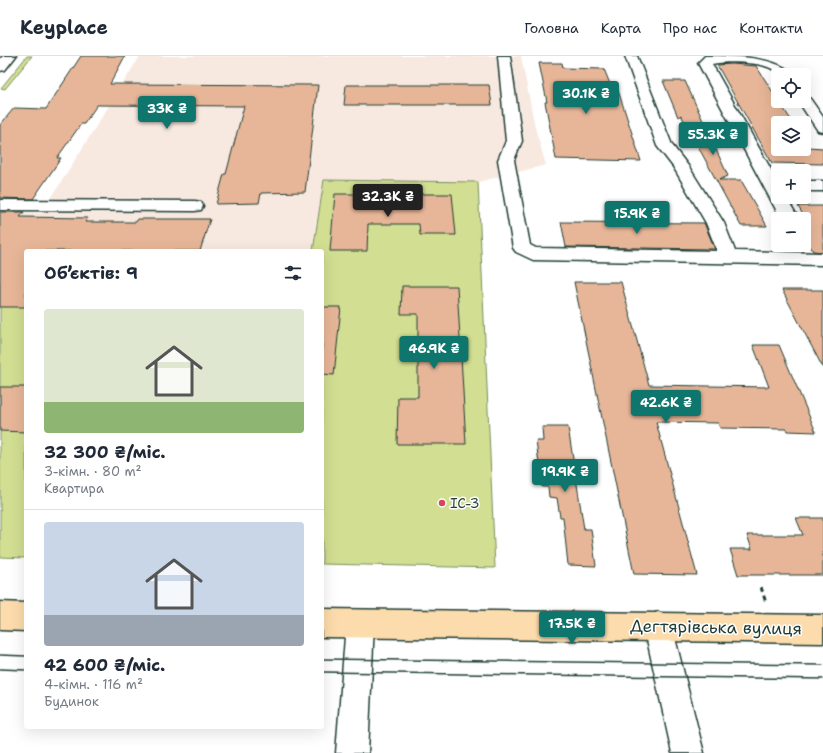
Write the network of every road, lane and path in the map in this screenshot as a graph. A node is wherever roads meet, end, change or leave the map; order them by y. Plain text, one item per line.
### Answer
1 (10, 56) edge
2 (504, 56) edge
3 (631, 56) edge
4 (0, 67) edge
5 (781, 68) edge
6 (809, 108) edge
7 (823, 128) edge
8 (771, 178) edge
9 (811, 186) edge
10 (823, 186) edge
11 (0, 205) edge
12 (195, 206) dead end
13 (812, 254) edge
14 (728, 257) junction
15 (761, 587) dead end
16 (766, 603) dead end
17 (0, 616) edge
18 (24, 617) edge
19 (324, 623) edge
20 (360, 624) junction
21 (658, 626) junction
22 (823, 629) edge
23 (352, 753) edge
24 (688, 753) edge

1 - 4 street
2 - 14 street
3 - 14 street
5 - 8 street
6 - 7 street
9 - 10 street
11 - 12 street
13 - 14 street
15 - 16 path
17 - 18 main road
19 - 20 main road, Дегтярівська вулиця
20 - 21 main road, Дегтярівська вулиця
20 - 23 street
21 - 22 main road, Дегтярівська вулиця
21 - 24 street

